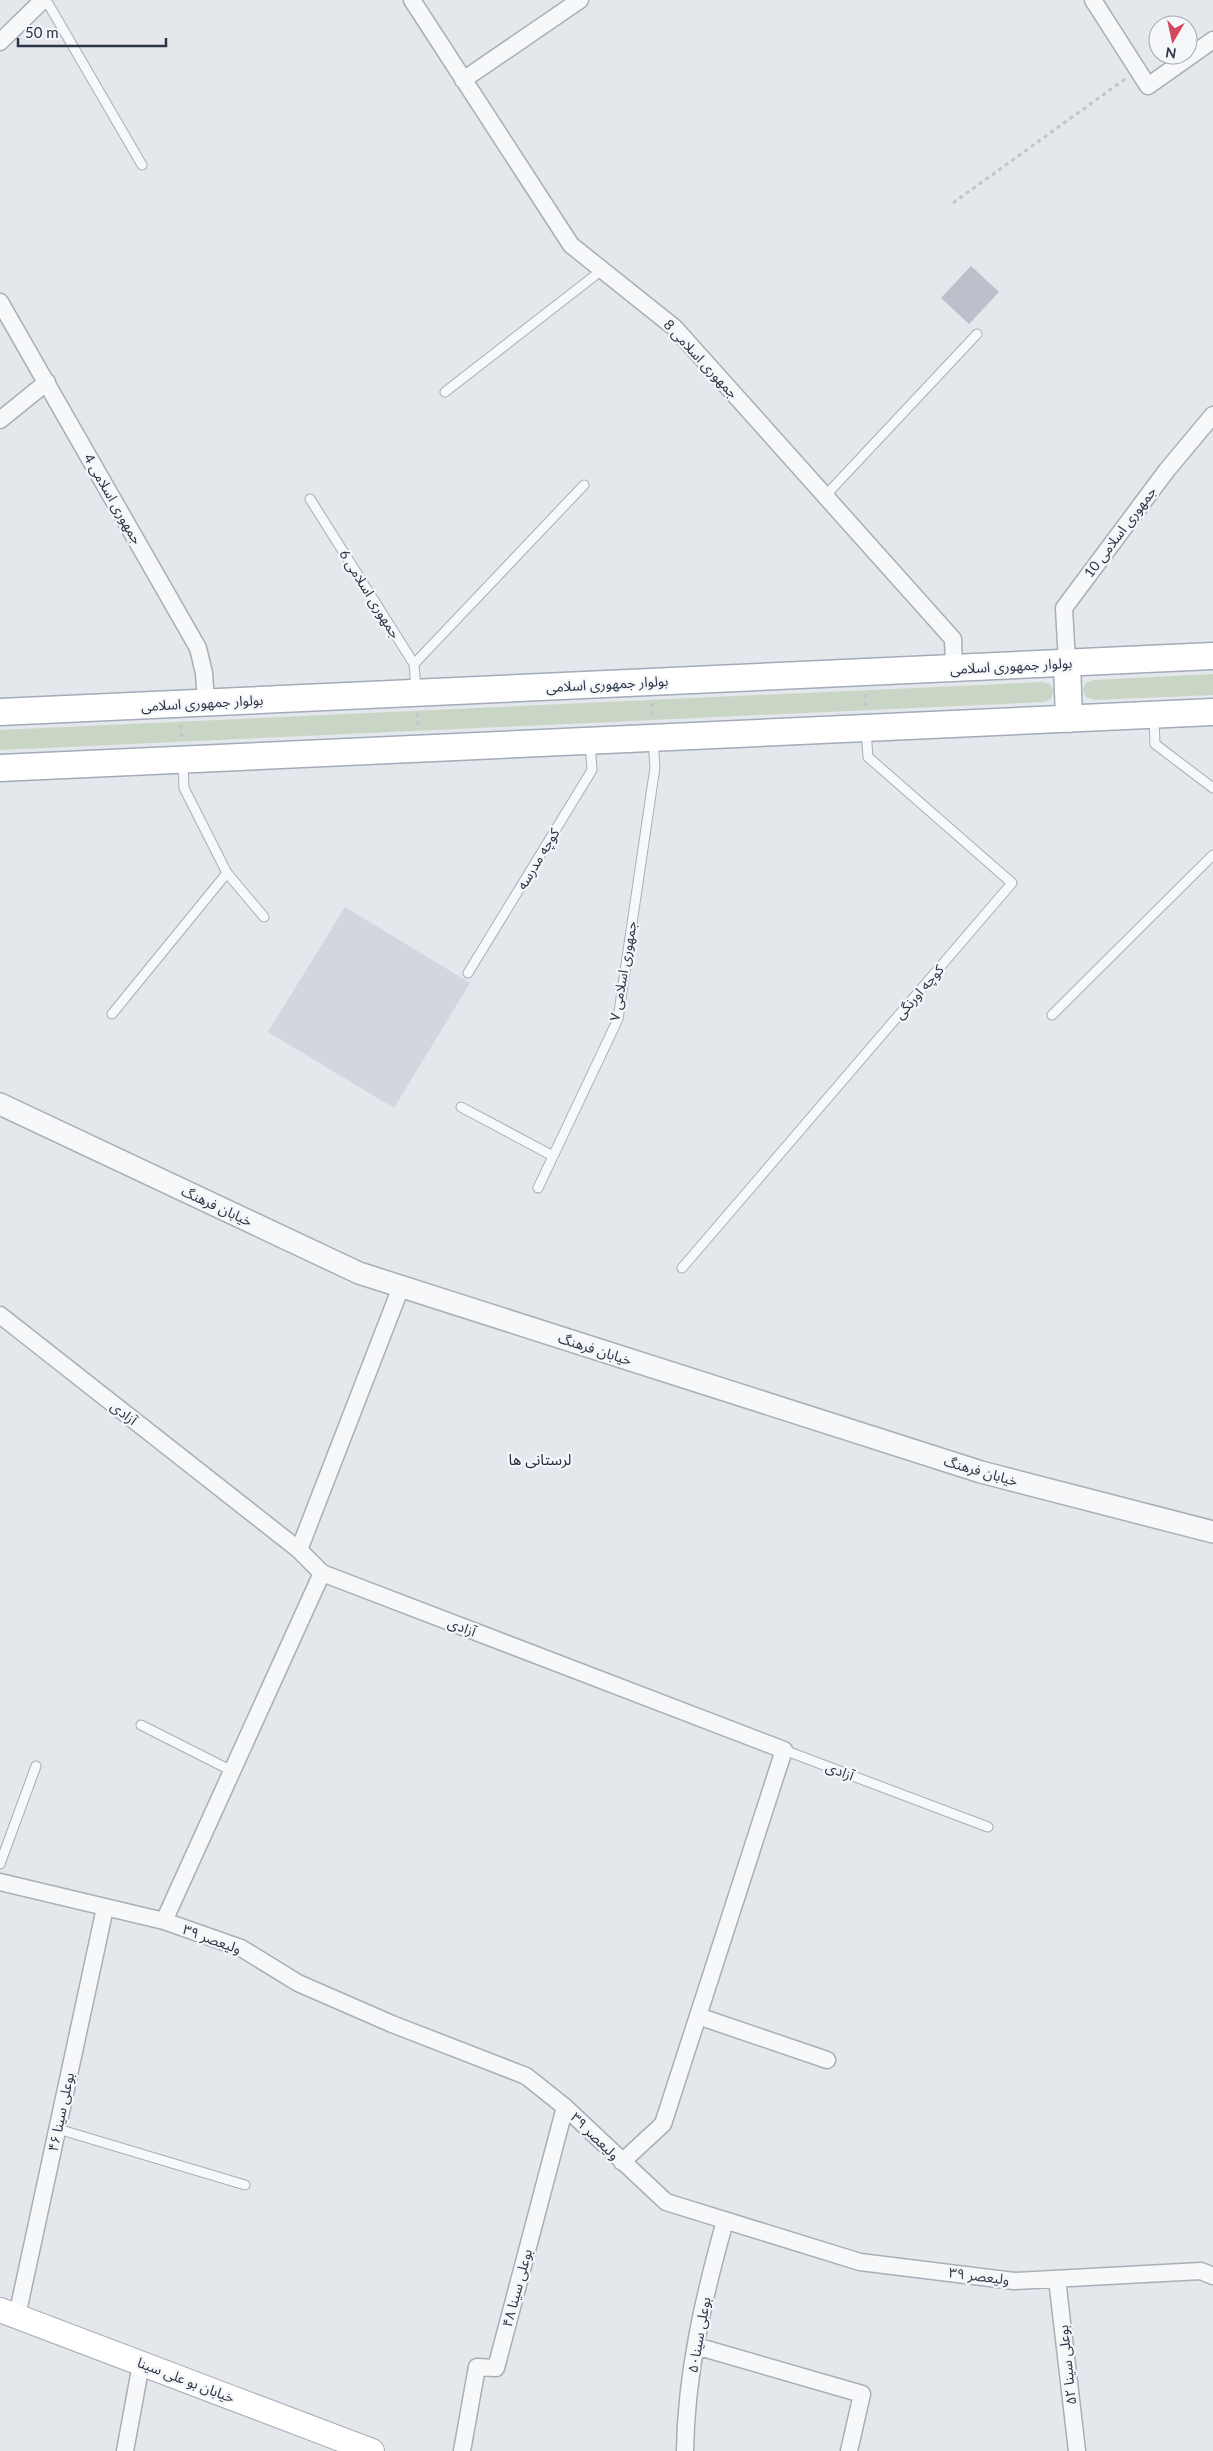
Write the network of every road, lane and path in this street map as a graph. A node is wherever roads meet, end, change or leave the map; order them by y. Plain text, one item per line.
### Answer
1 (45, 0) edge
2 (412, 0) edge
3 (580, 0) edge
4 (1094, 0) edge
5 (1213, 40) edge
6 (0, 42) edge
7 (1138, 70) junction
8 (464, 80) junction
9 (142, 166) dead end
10 (953, 203) dead end
11 (602, 270) junction
12 (0, 302) edge
13 (977, 334) dead end
14 (47, 382) junction
15 (445, 392) dead end
16 (1213, 415) edge
17 (0, 420) edge
18 (584, 485) dead end
19 (825, 496) junction
20 (310, 499) dead end
21 (1213, 656) edge
22 (1067, 663) junction
23 (414, 664) junction
24 (954, 668) junction
25 (416, 693) junction
26 (206, 702) junction
27 (0, 712) edge
28 (1213, 712) edge
29 (1154, 715) junction
30 (1070, 719) junction
31 (866, 728) junction
32 (653, 738) junction
33 (590, 740) junction
34 (183, 759) junction
35 (0, 768) edge
36 (1213, 788) edge
37 (1213, 855) edge
38 (226, 873) junction
39 (264, 917) dead end
40 (468, 973) dead end
41 (112, 1014) dead end
42 (1052, 1014) dead end
43 (0, 1104) edge
44 (461, 1107) dead end
45 (553, 1156) junction
46 (538, 1188) dead end
47 (682, 1268) dead end
48 (401, 1286) junction
49 (0, 1315) edge
50 (1213, 1532) edge
51 (299, 1550) junction
52 (322, 1572) junction
53 (141, 1726) dead end
54 (784, 1750) junction
55 (36, 1766) dead end
56 (232, 1771) junction
57 (988, 1827) dead end
58 (0, 1864) edge
59 (0, 1882) edge
60 (105, 1908) junction
61 (164, 1921) junction
62 (698, 2016) junction
63 (827, 2060) dead end
64 (565, 2107) junction
65 (58, 2128) junction
66 (622, 2162) junction
67 (245, 2185) dead end
68 (725, 2221) junction
69 (1213, 2276) edge
70 (1057, 2279) junction
71 (8, 2313) edge
72 (696, 2346) junction
73 (142, 2364) junction
74 (125, 2451) edge
75 (372, 2451) edge
76 (462, 2451) edge
77 (685, 2451) edge
78 (849, 2451) edge
79 (1076, 2451) edge

1 - 6 street
1 - 9 lane
2 - 8 street, جمهوری اسلامی 8
3 - 8 street
4 - 7 street
5 - 7 street
7 - 10 path
8 - 11 street, جمهوری اسلامی 8
11 - 15 lane
11 - 19 street, جمهوری اسلامی 8
12 - 14 street, جمهوری اسلامی 4
13 - 19 lane
14 - 17 street
14 - 26 street, جمهوری اسلامی 4
16 - 22 street, جمهوری اسلامی 10
18 - 23 lane
19 - 24 street, جمهوری اسلامی 8
20 - 23 lane, جمهوری اسلامی 6
21 - 22 main road, بولوار جمهوری اسلامی
22 - 24 main road, بولوار جمهوری اسلامی
22 - 30 main road
23 - 25 lane, جمهوری اسلامی 6
24 - 25 main road, بولوار جمهوری اسلامی
25 - 26 main road, بولوار جمهوری اسلامی
26 - 27 main road, بولوار جمهوری اسلامی
28 - 29 main road
29 - 30 main road
29 - 36 lane
30 - 31 main road
31 - 32 main road
31 - 47 lane, کوچه اورنگی
32 - 33 main road
32 - 45 lane, جمهوری اسلامی ۷
33 - 34 main road
33 - 40 lane, کوچه مدرسه
34 - 35 main road
34 - 38 lane
37 - 42 lane
38 - 39 lane
38 - 41 lane
43 - 48 street, خیابان فرهنگ
44 - 45 lane
45 - 46 lane, جمهوری اسلامی ۷
48 - 50 street, خیابان فرهنگ
48 - 51 street
49 - 51 street, آزادی
51 - 52 street, آزادی
52 - 54 street, آزادی
52 - 56 street
53 - 56 lane
54 - 57 lane, آزادی
54 - 62 street
55 - 58 lane
56 - 61 street
59 - 60 street, ولیعصر ۳۹
60 - 61 street, ولیعصر ۳۹
60 - 65 street, بوعلی سینا ۴۶
61 - 64 street, ولیعصر ۳۹
62 - 63 street
62 - 66 street
64 - 66 street, ولیعصر ۳۹
64 - 76 street, بوعلی سینا ۴۸
65 - 67 lane
65 - 71 street, بوعلی سینا ۴۶
66 - 68 street, ولیعصر ۳۹
68 - 70 street, ولیعصر ۳۹
68 - 72 street, بوعلی سینا۵۰
69 - 70 street, ولیعصر ۳۹
70 - 79 street, بوعلی سینا ۵۲
71 - 73 main road, خیابان بو علی سینا
72 - 77 street, بوعلی سینا۵۰
72 - 78 street
73 - 74 street
73 - 75 main road, خیابان بو علی سینا

